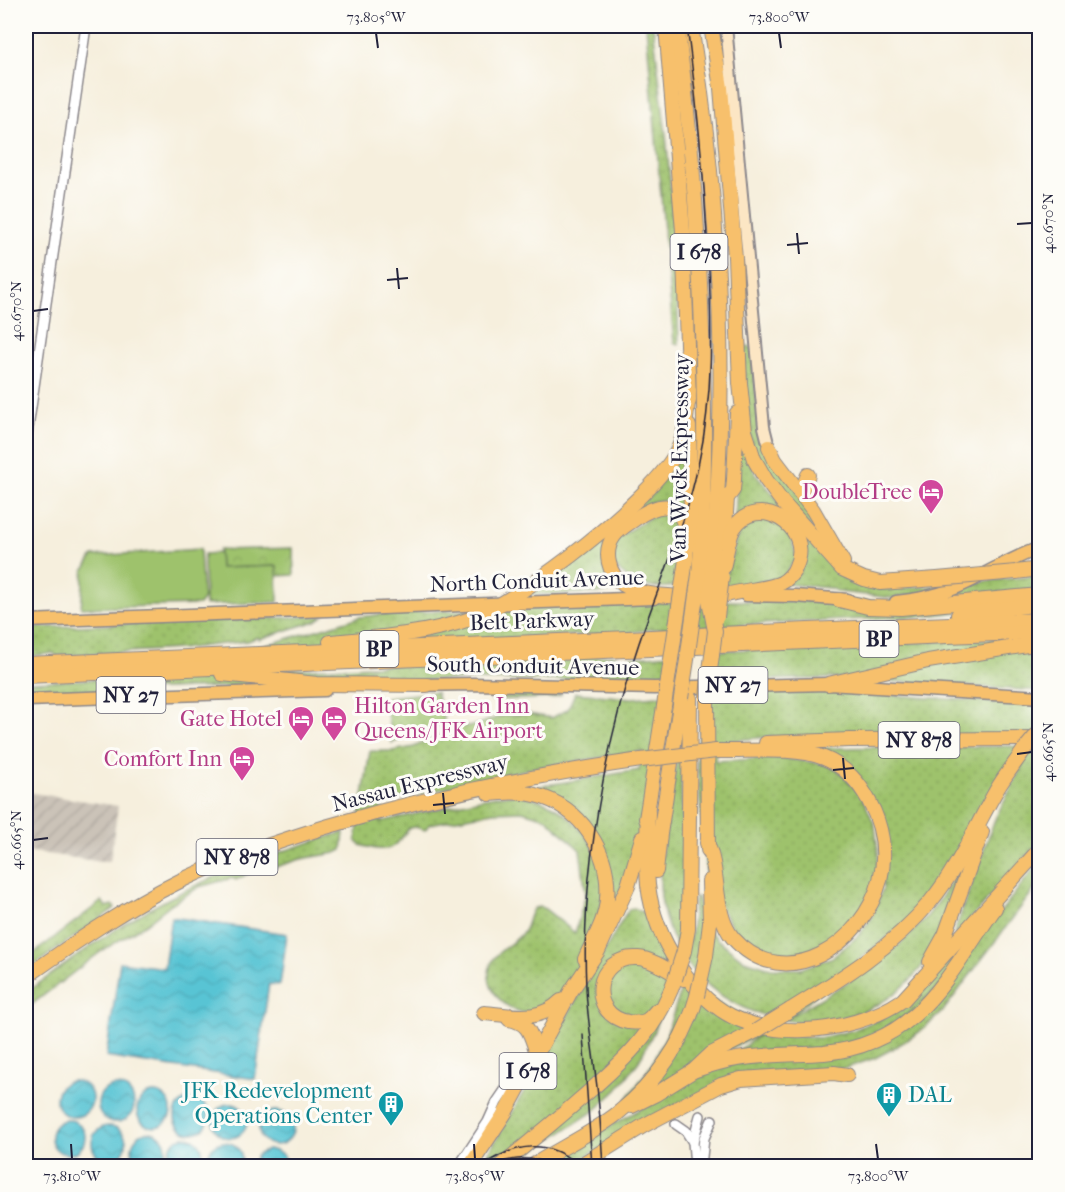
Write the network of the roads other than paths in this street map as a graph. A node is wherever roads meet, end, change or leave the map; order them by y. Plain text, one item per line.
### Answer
1 (86, 26) edge
2 (666, 26) edge
3 (677, 26) edge
4 (691, 26) edge
5 (700, 26) edge
6 (711, 26) edge
7 (726, 26) edge
8 (740, 383) junction
9 (689, 391) junction
10 (26, 442) edge
11 (769, 447) joint
12 (808, 475) dead end
13 (801, 492) junction
14 (727, 498) junction
15 (688, 547) junction
16 (1040, 549) edge
17 (1040, 569) edge
18 (713, 574) junction
19 (860, 578) junction
20 (1040, 594) edge
21 (726, 596) junction
22 (678, 597) junction
23 (839, 600) junction
24 (502, 602) junction
25 (1040, 604) edge
26 (1040, 620) edge
27 (26, 621) edge
28 (805, 630) junction
29 (1040, 632) edge
30 (1040, 643) edge
31 (80, 662) junction
32 (26, 664) edge
33 (166, 670) junction
34 (26, 676) edge
35 (828, 684) junction
36 (427, 685) junction
37 (1040, 697) edge
38 (685, 698) junction
39 (26, 700) edge
40 (1040, 731) edge
41 (1040, 740) edge
42 (1024, 750) junction
43 (716, 751) junction
44 (404, 806) junction
45 (648, 812) junction
46 (707, 843) junction
47 (1040, 849) edge
48 (152, 896) junction
49 (26, 977) edge
50 (26, 988) edge
51 (571, 991) junction
52 (700, 993) junction
53 (669, 998) junction
54 (877, 1012) junction
55 (537, 1053) junction
56 (693, 1071) junction
57 (847, 1075) dead end
58 (617, 1114) junction
59 (700, 1116) dead end
60 (712, 1120) dead end
61 (676, 1124) dead end
62 (693, 1142) junction
63 (459, 1167) edge
64 (470, 1167) edge
65 (500, 1167) edge
66 (532, 1167) edge
67 (579, 1167) edge
68 (695, 1167) edge
69 (701, 1167) edge

1 - 10 street
2 - 9 highway
3 - 18 highway, Van Wyck Expressway / I 678
4 - 18 highway, Van Wyck Expressway / I 678
5 - 14 highway
6 - 8 highway
7 - 11 main road
8 - 14 highway
8 - 19 highway
9 - 15 highway
9 - 24 highway
11 - 13 highway
12 - 13 highway
13 - 19 highway
14 - 18 highway
15 - 22 highway
15 - 45 highway, bridge
16 - 23 main road, North Conduit Avenue
17 - 19 highway, bridge
18 - 21 highway
18 - 38 highway, Van Wyck Expressway / I 678, bridge
18 - 46 highway, Van Wyck Expressway / I 678, bridge
20 - 23 highway
21 - 22 main road, North Conduit Avenue
21 - 23 main road, North Conduit Avenue
22 - 24 main road, North Conduit Avenue
24 - 27 main road, North Conduit Avenue
24 - 31 highway
25 - 28 highway
26 - 28 highway, Belt Parkway / BP
28 - 31 highway, Belt Parkway / BP
29 - 33 highway, Belt Parkway / BP
30 - 35 highway
31 - 32 highway, Belt Parkway / BP
33 - 34 highway, Belt Parkway / BP
33 - 36 highway
35 - 36 main road, South Conduit Avenue / NY 27
35 - 37 main road, South Conduit Avenue / NY 27
36 - 39 main road, South Conduit Avenue / NY 27
38 - 52 highway, Van Wyck Expressway / I 678
38 - 53 highway, bridge
40 - 42 highway, bridge
41 - 43 highway, Nassau Expressway / NY 878
42 - 54 highway
42 - 56 highway, bridge
43 - 44 highway, Nassau Expressway / NY 878, bridge
43 - 46 highway
44 - 48 highway, Nassau Expressway / NY 878
44 - 51 highway
45 - 51 highway, I 678
45 - 52 highway
46 - 52 highway, Van Wyck Expressway / I 678, bridge
47 - 54 highway
47 - 56 highway
48 - 49 highway, Nassau Expressway / NY 878
48 - 50 highway
51 - 55 highway, I 678
51 - 55 highway
52 - 53 highway
52 - 54 highway
52 - 58 highway, Van Wyck Expressway / I 678
53 - 65 highway
55 - 63 street
55 - 64 highway, I 678
56 - 58 highway
57 - 67 highway
58 - 66 highway, Van Wyck Expressway / I 678
59 - 62 street
60 - 69 street
61 - 62 street
62 - 68 street

